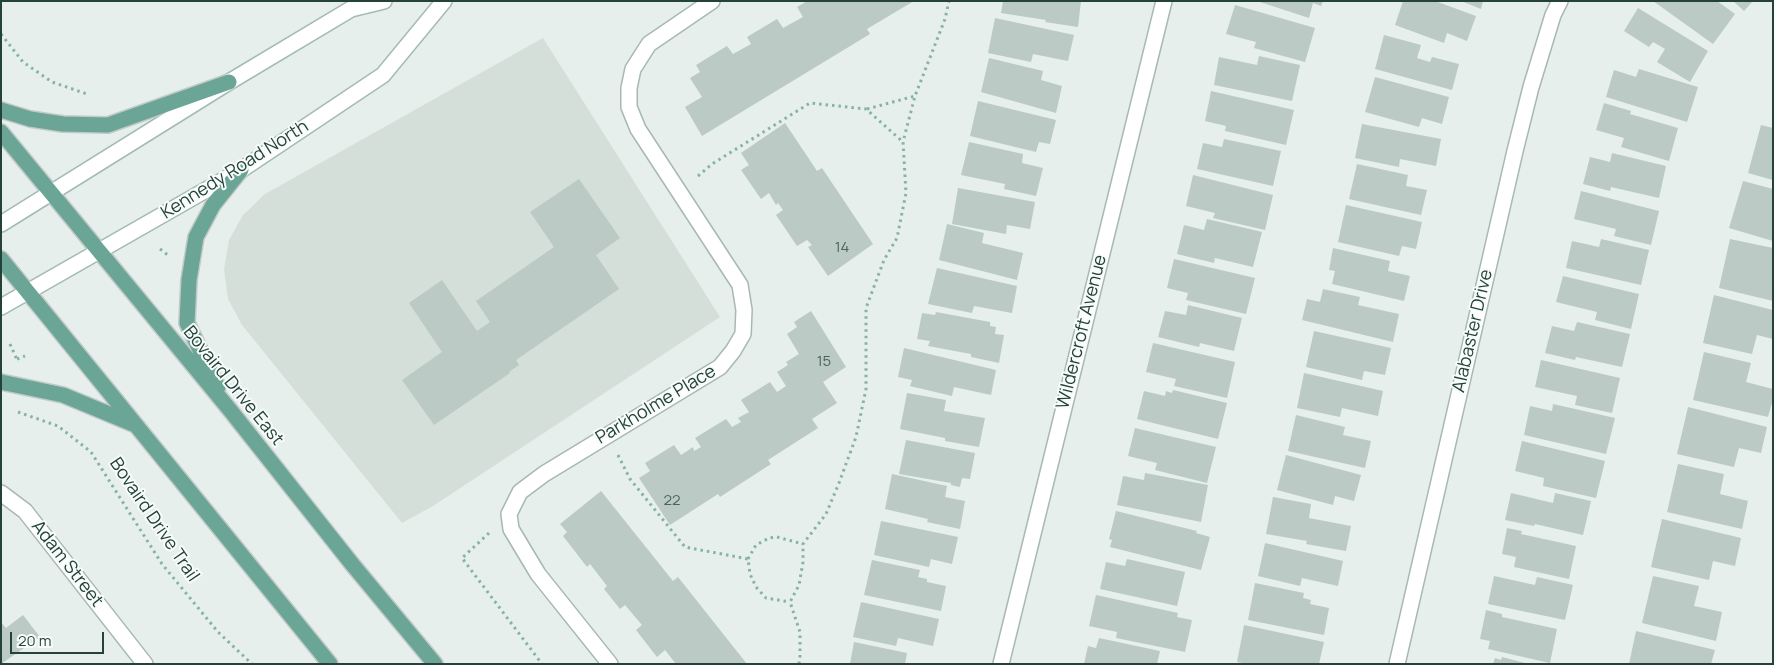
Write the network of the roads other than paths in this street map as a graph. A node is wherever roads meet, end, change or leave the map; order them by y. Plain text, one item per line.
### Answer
1 (384, 1) edge
2 (444, 1) edge
3 (712, 1) edge
4 (1164, 1) edge
5 (1560, 1) edge
6 (230, 82) junction
7 (1, 110) edge
8 (1, 132) edge
9 (241, 170) junction
10 (51, 193) junction
11 (1, 224) edge
12 (99, 250) junction
13 (1, 259) edge
14 (28, 292) junction
15 (1, 307) edge
16 (1, 382) edge
17 (230, 410) junction
18 (135, 425) junction
19 (1, 493) edge
20 (146, 664) edge
21 (330, 664) edge
22 (435, 664) edge
23 (610, 664) edge
24 (1001, 664) edge
25 (1397, 664) edge

1 - 6 street
2 - 9 street, Kennedy Road North
3 - 23 street, Parkholme Place
4 - 24 street, Wildercroft Avenue
5 - 25 street, Alabaster Drive
6 - 7 main road
6 - 10 street
8 - 10 main road, Bovaird Drive East
9 - 12 street, Kennedy Road North
9 - 17 main road
10 - 11 street
10 - 12 main road, Bovaird Drive East
12 - 14 street, Kennedy Road North
12 - 17 main road, Bovaird Drive East
13 - 14 main road
14 - 15 street, Kennedy Road North
14 - 18 main road
16 - 18 main road
17 - 22 main road, Bovaird Drive East
18 - 21 main road
19 - 20 street, Adam Street

